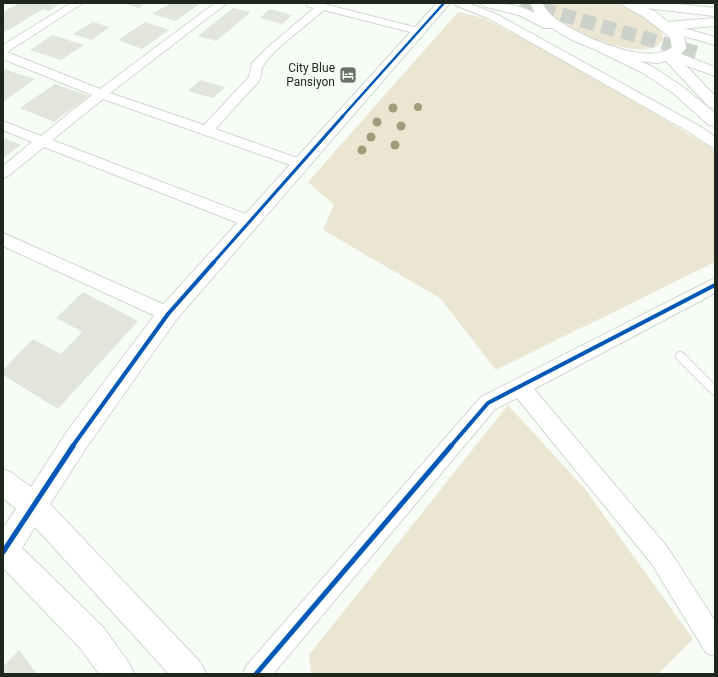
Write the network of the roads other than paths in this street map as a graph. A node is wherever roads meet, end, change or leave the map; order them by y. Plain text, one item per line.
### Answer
1 (78, 3) edge
2 (222, 3) edge
3 (308, 3) edge
4 (444, 3) edge
5 (459, 3) edge
6 (486, 3) edge
7 (536, 3) edge
8 (628, 3) edge
9 (636, 3) edge
10 (322, 7) junction
11 (715, 12) edge
12 (715, 22) edge
13 (668, 27) junction
14 (418, 32) junction
15 (571, 35) junction
16 (603, 48) junction
17 (709, 48) edge
18 (3, 50) edge
19 (3, 55) edge
20 (670, 56) junction
21 (715, 59) edge
22 (715, 72) edge
23 (101, 94) junction
24 (715, 105) edge
25 (715, 121) edge
26 (3, 125) edge
27 (206, 130) junction
28 (43, 142) junction
29 (715, 143) edge
30 (301, 164) junction
31 (3, 173) edge
32 (251, 222) junction
33 (3, 239) edge
34 (715, 285) edge
35 (168, 314) junction
36 (680, 356) dead end
37 (520, 387) junction
38 (715, 391) edge
39 (3, 482) edge
40 (33, 505) junction
41 (4, 550) edge
42 (715, 644) edge
43 (118, 674) edge
44 (190, 674) edge
45 (256, 674) edge

1 - 18 street
2 - 23 street
3 - 10 street
4 - 14 main road
5 - 29 street
6 - 15 main road
7 - 15 main road
8 - 13 main road
9 - 11 main road
10 - 14 street
10 - 27 street
12 - 13 main road
13 - 17 main road
13 - 20 main road
14 - 30 main road
15 - 16 main road
16 - 20 main road
16 - 25 main road
17 - 21 main road
19 - 23 street
20 - 22 main road
20 - 24 main road
23 - 27 street
23 - 28 street
26 - 28 street
27 - 30 street
28 - 31 street
28 - 32 street
30 - 32 main road
32 - 35 main road
33 - 35 street
34 - 37 street
35 - 40 main road
36 - 38 lane
37 - 42 street
37 - 45 street
39 - 40 main road
40 - 41 main road
40 - 44 main road
41 - 43 main road

